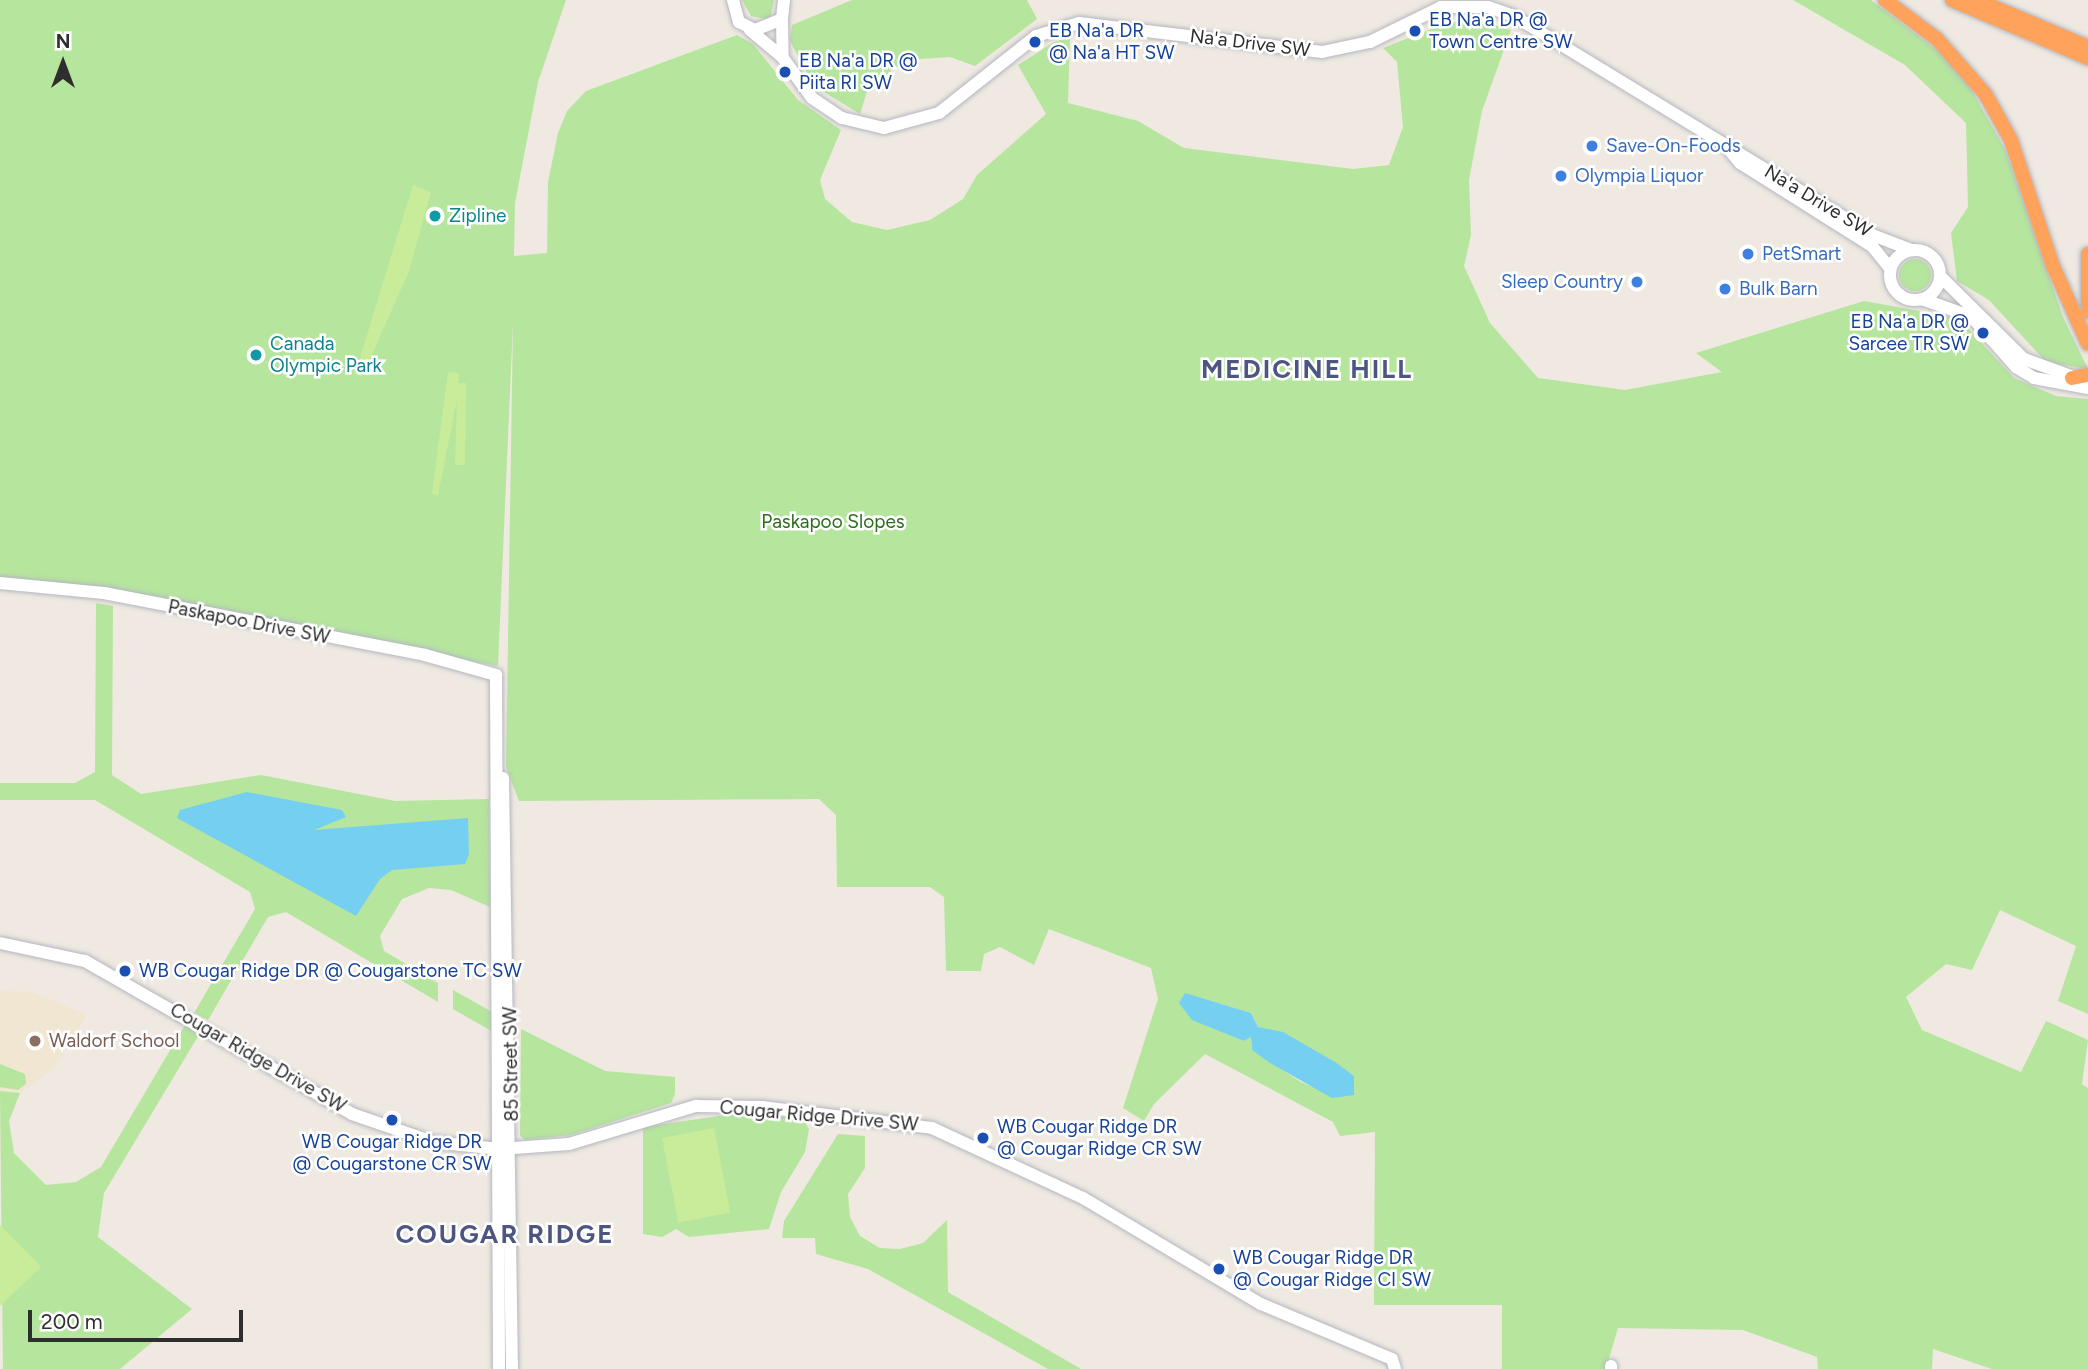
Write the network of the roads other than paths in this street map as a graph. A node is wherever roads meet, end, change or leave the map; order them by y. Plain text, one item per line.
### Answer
1 (733, 0) edge
2 (784, 0) edge
3 (1885, 0) edge
4 (1952, 0) edge
5 (1978, 0) edge
6 (782, 19) junction
7 (749, 30) junction
8 (2088, 47) edge
9 (783, 58) junction
10 (2088, 58) edge
11 (1727, 148) junction
12 (1912, 250) junction
13 (2088, 254) edge
14 (1890, 268) junction
15 (1940, 276) junction
16 (1922, 299) junction
17 (2088, 311) edge
18 (2088, 344) edge
19 (2088, 377) edge
20 (2072, 378) joint
21 (2088, 388) edge
22 (0, 583) edge
23 (496, 675) joint
24 (0, 943) edge
25 (506, 1149) junction
26 (1385, 1362) edge
27 (499, 1369) edge
28 (512, 1369) edge
29 (1395, 1369) edge

1 - 7 street
2 - 6 street
3 - 18 highway
4 - 10 highway
5 - 8 highway
6 - 7 street
6 - 9 street
7 - 9 street, Na'a Drive SW
9 - 11 street, Na'a Drive SW
11 - 12 street, Na'a Drive SW
11 - 14 street, Na'a Drive SW
12 - 14 street
12 - 15 street
13 - 17 highway
14 - 16 street
15 - 16 street
15 - 20 street
16 - 21 street
19 - 20 highway
22 - 23 street, Paskapoo Drive SW
23 - 25 street, 85 Street SW
24 - 25 street, Cougar Ridge Drive SW
25 - 26 street, Cougar Ridge Drive SW
25 - 27 street, 85 Street SW
25 - 28 street, 85 Street SW
26 - 29 street

